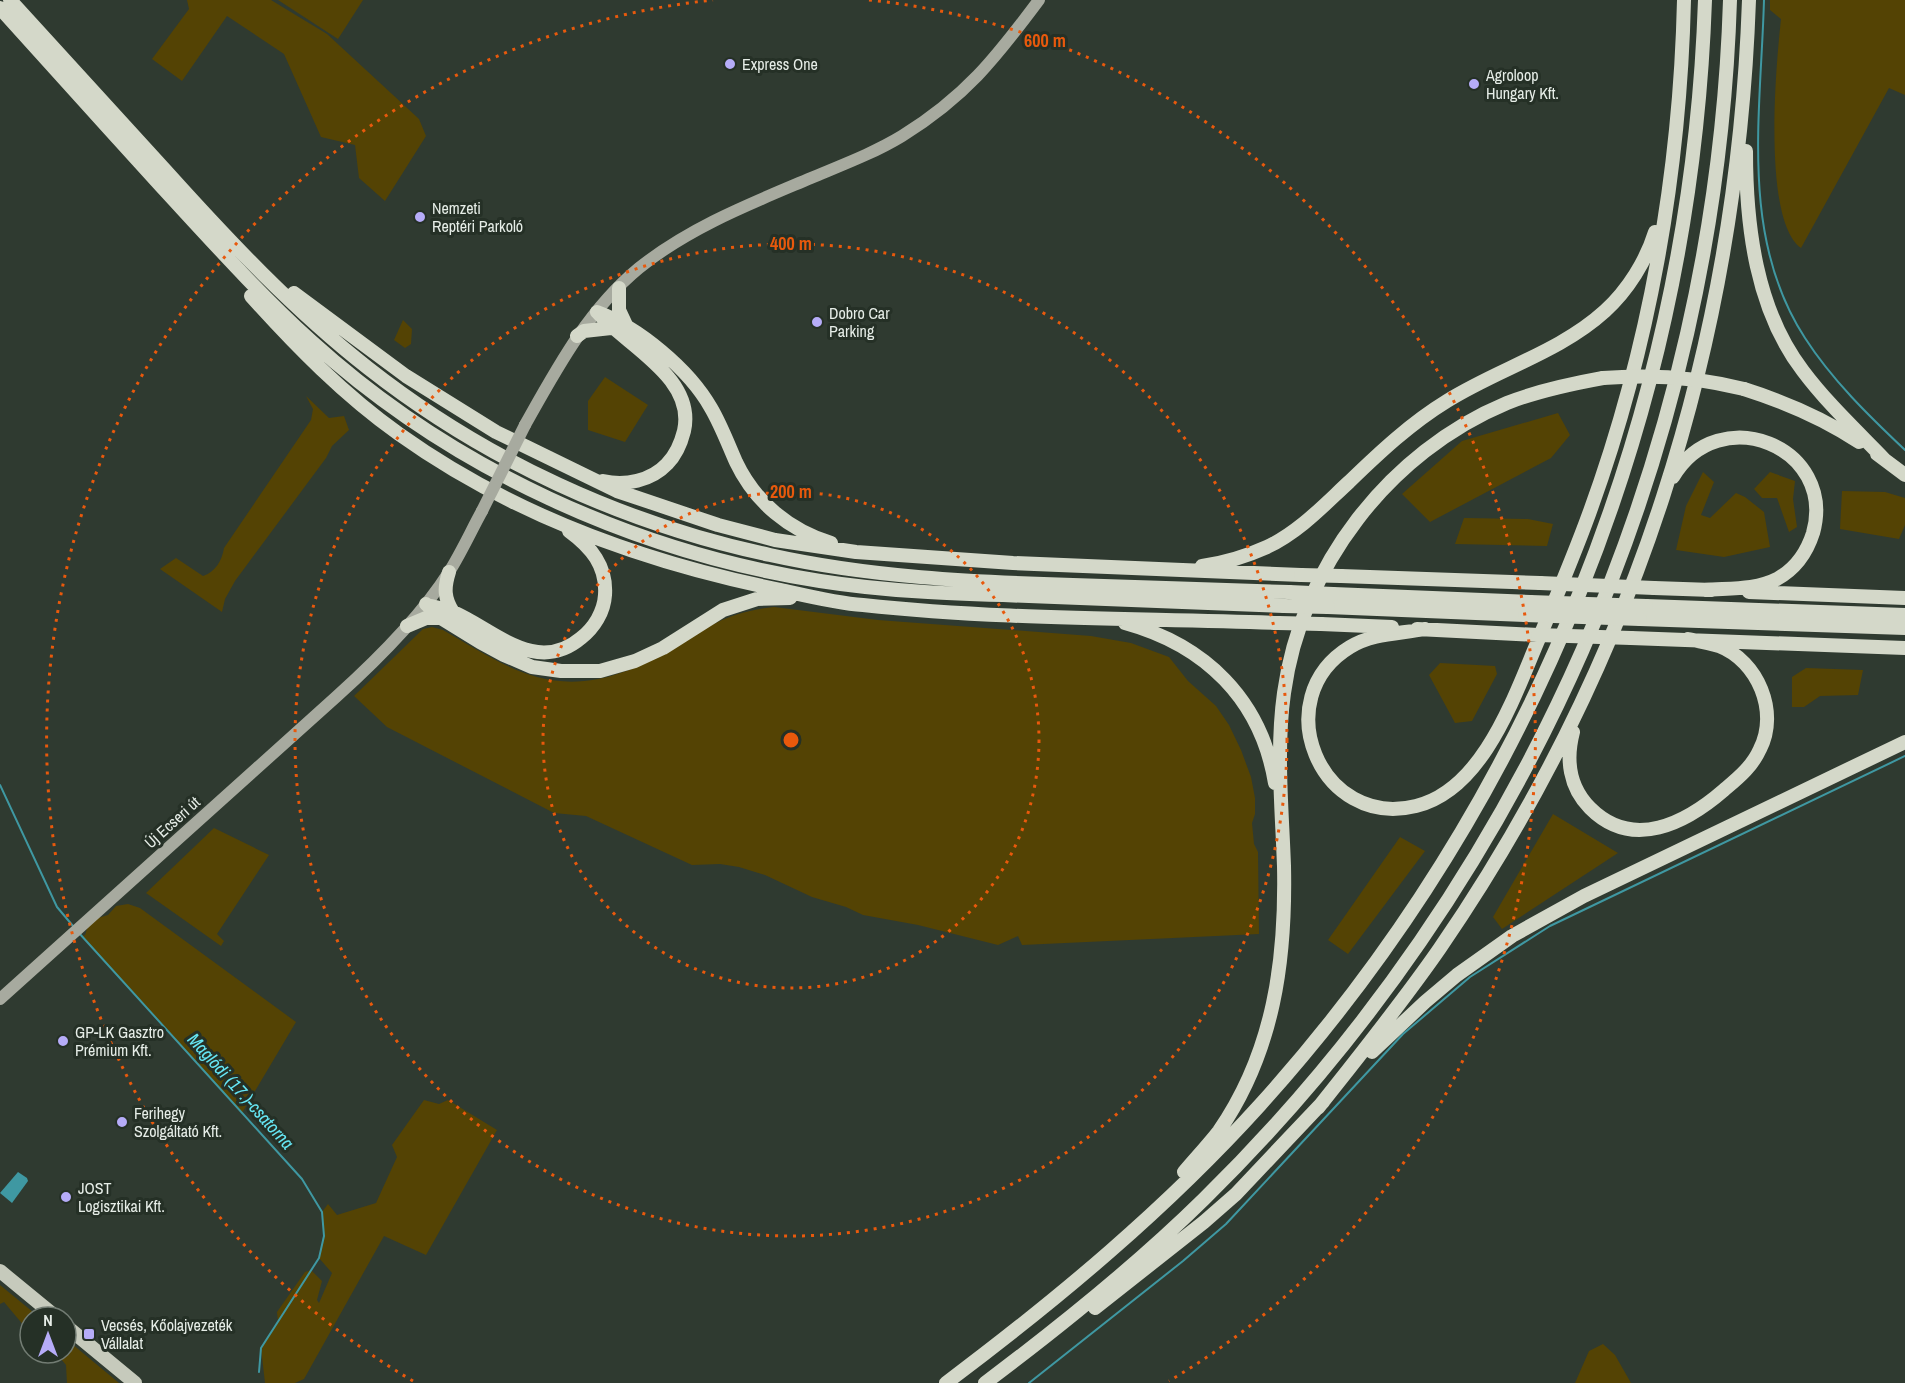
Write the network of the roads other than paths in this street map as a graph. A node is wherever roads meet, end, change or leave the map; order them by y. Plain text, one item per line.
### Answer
1 (10, 0) edge
2 (1039, 0) edge
3 (1684, 0) edge
4 (1705, 0) edge
5 (1730, 0) edge
6 (1749, 0) edge
7 (0, 8) edge
8 (1746, 89) junction
9 (1668, 189) junction
10 (214, 234) junction
11 (619, 288) junction
12 (597, 312) junction
13 (627, 326) junction
14 (611, 328) junction
15 (576, 336) junction
16 (1884, 459) junction
17 (1905, 475) edge
18 (590, 478) junction
19 (1668, 486) junction
20 (557, 522) junction
21 (856, 552) junction
22 (1148, 569) junction
23 (448, 572) junction
24 (1705, 590) junction
25 (818, 598) junction
26 (1905, 598) edge
27 (426, 604) junction
28 (1643, 612) junction
29 (447, 615) junction
30 (1905, 615) edge
31 (1102, 618) junction
32 (407, 626) junction
33 (1905, 628) edge
34 (1425, 629) junction
35 (1688, 639) junction
36 (1905, 648) edge
37 (1577, 715) junction
38 (1905, 742) edge
39 (1281, 820) junction
40 (0, 999) edge
41 (1318, 1108) junction
42 (1145, 1221) junction
43 (0, 1271) edge
44 (41, 1305) edge
45 (78, 1336) edge
46 (1037, 1343) junction
47 (135, 1383) edge
48 (946, 1383) edge
49 (985, 1383) edge

1 - 10 highway
2 - 11 main road, Új Ecseri út
3 - 9 highway
4 - 42 highway
5 - 46 highway
6 - 8 highway
7 - 10 highway
8 - 16 highway
8 - 19 highway
9 - 22 highway
9 - 34 highway
10 - 18 highway
10 - 20 highway
10 - 28 highway, bridge
11 - 12 main road, Új Ecseri út
11 - 13 highway
12 - 13 highway
12 - 14 highway
12 - 15 main road, Új Ecseri út
13 - 21 highway
14 - 15 highway
14 - 18 highway
15 - 23 main road, Új Ecseri út, bridge
16 - 17 highway
16 - 39 highway, bridge
18 - 21 highway
19 - 24 highway
19 - 37 highway
20 - 25 highway
20 - 29 highway
21 - 22 highway
22 - 24 highway, bridge
23 - 27 main road, Új Ecseri út
23 - 29 highway
24 - 26 highway
25 - 29 highway
25 - 31 highway
27 - 29 highway
27 - 32 main road, Új Ecseri út
28 - 30 highway
28 - 33 highway
29 - 32 highway
31 - 34 highway, bridge
31 - 39 highway
32 - 40 main road, Új Ecseri út
34 - 35 highway, bridge
35 - 36 highway
35 - 37 highway
37 - 41 highway
38 - 41 highway
39 - 42 highway
41 - 46 highway
42 - 48 highway
43 - 44 main road
45 - 47 main road
46 - 49 highway

